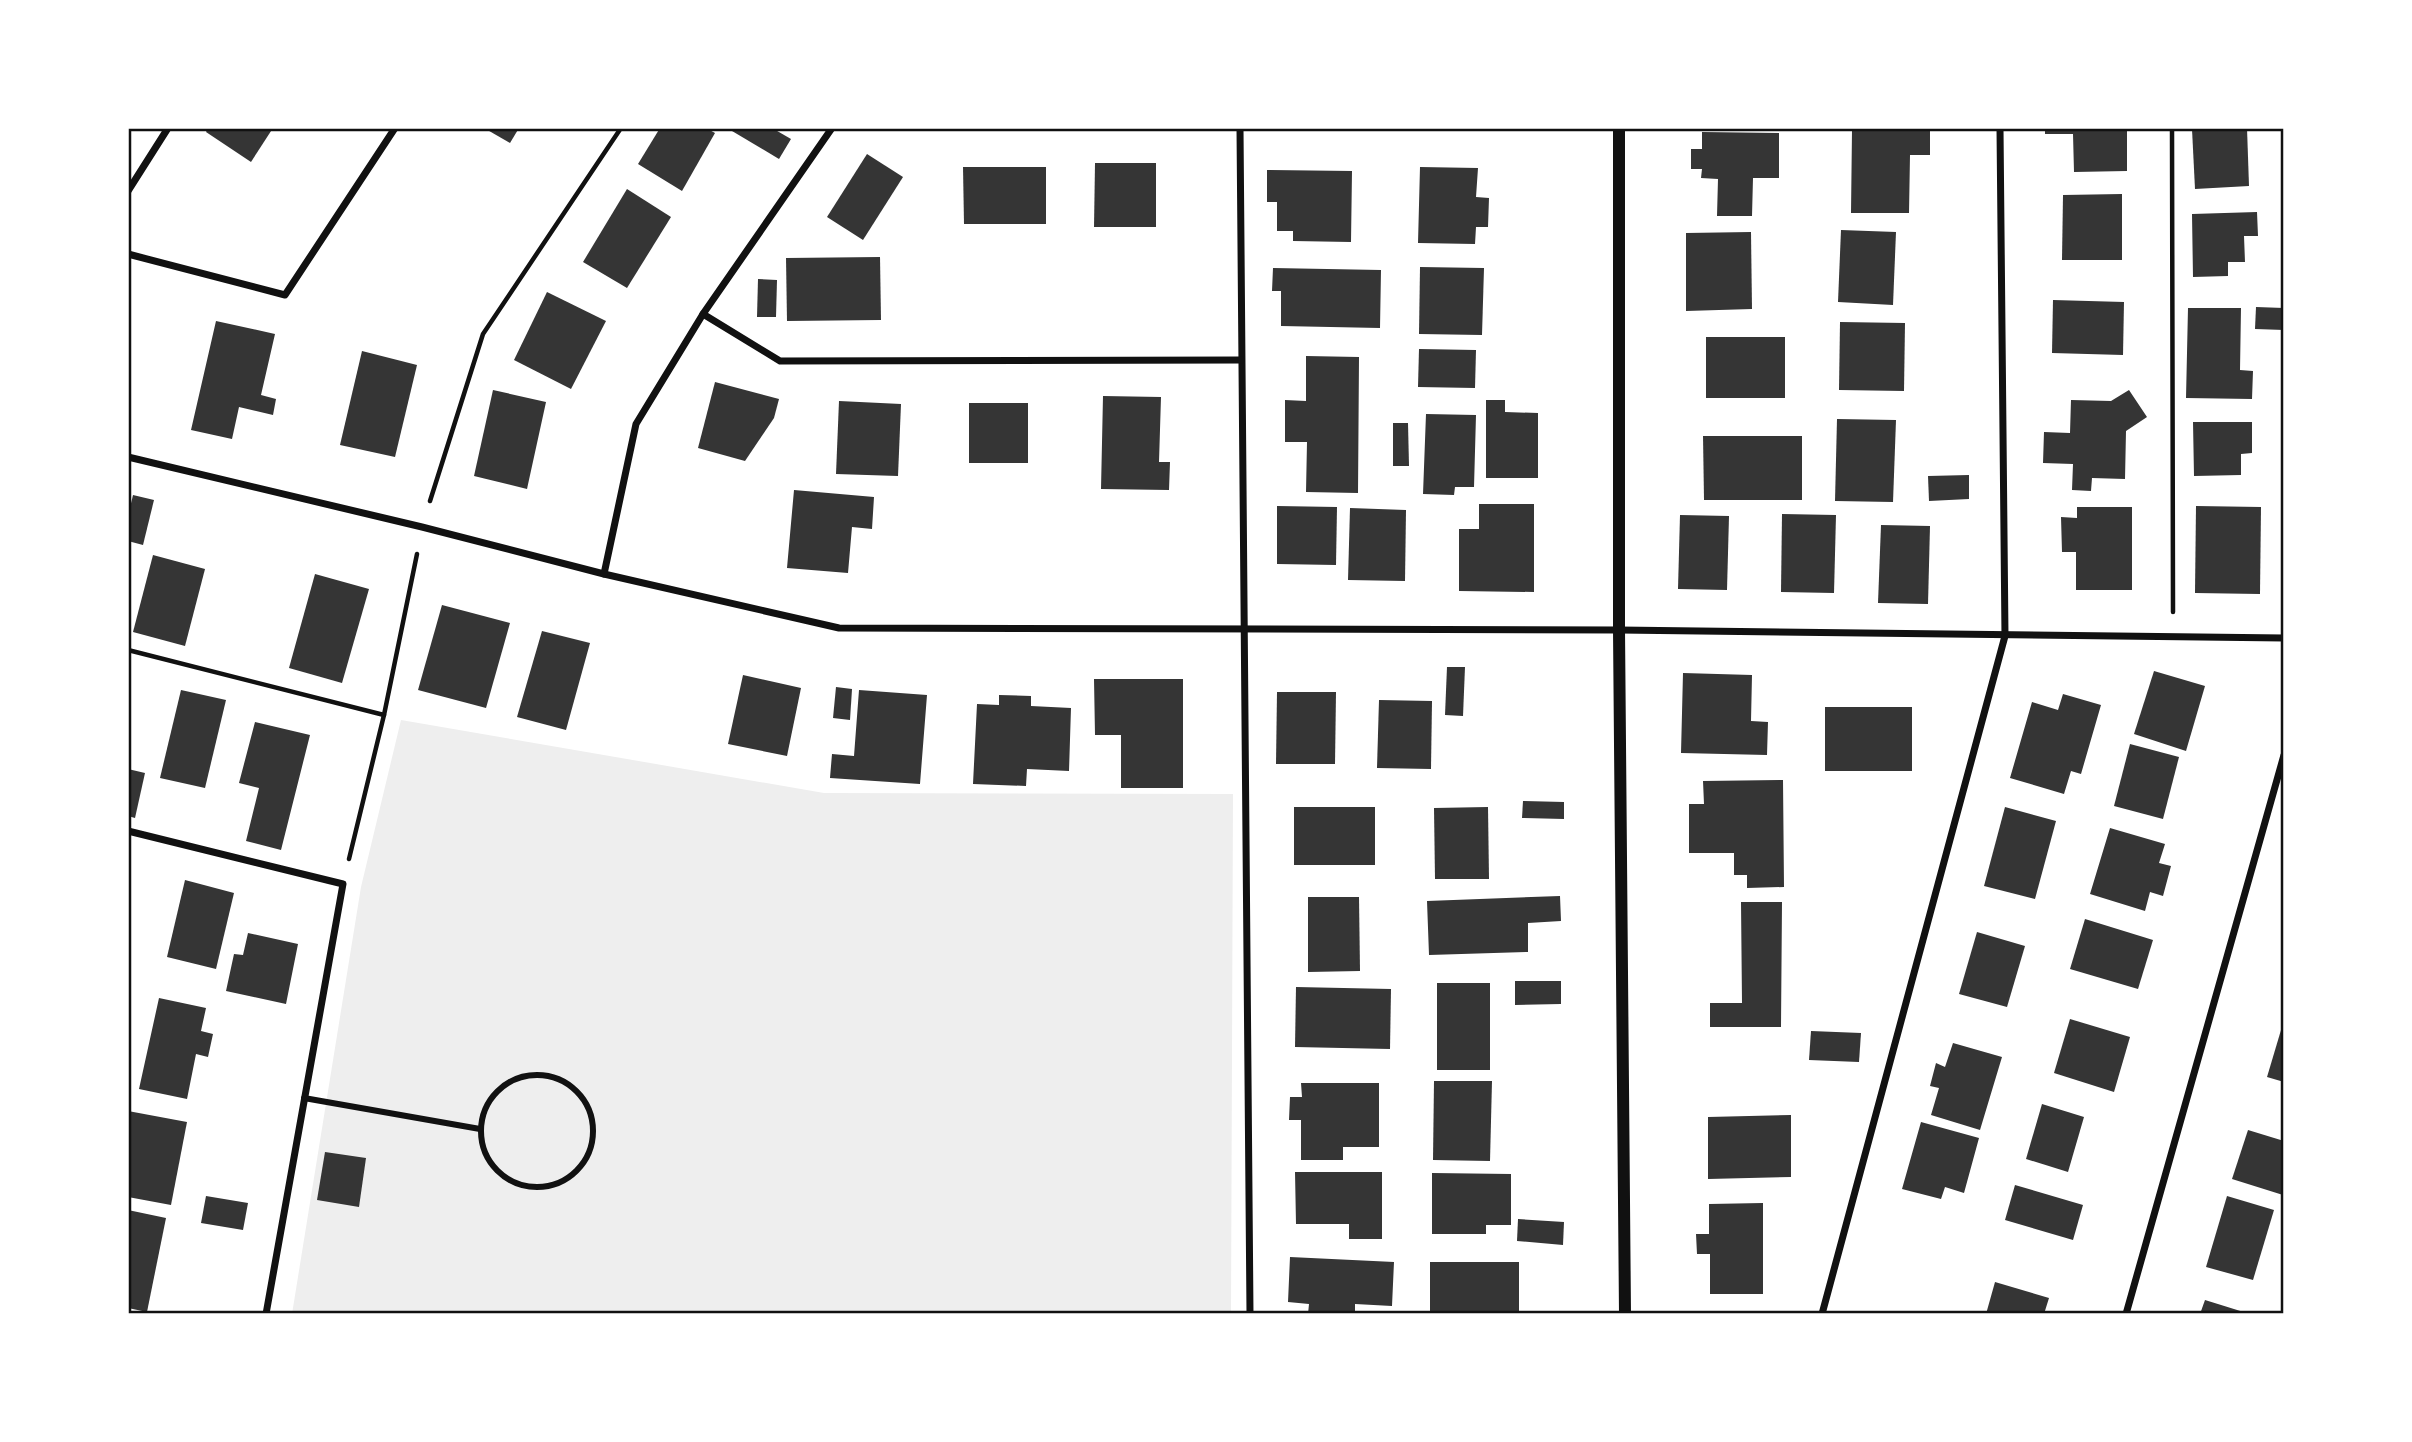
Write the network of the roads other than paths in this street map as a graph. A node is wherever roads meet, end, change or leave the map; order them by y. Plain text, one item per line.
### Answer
1 (168, 128) edge
2 (395, 128) edge
3 (832, 128) edge
4 (1240, 128) edge
5 (1619, 128) edge
6 (2000, 128) edge
7 (128, 191) edge
8 (128, 254) edge
9 (704, 314) junction
10 (1241, 360) junction
11 (128, 457) edge
12 (604, 574) junction
13 (1245, 629) junction
14 (1619, 630) junction
15 (2005, 636) junction
16 (2284, 638) edge
17 (2284, 755) edge
18 (128, 831) edge
19 (304, 1098) junction
20 (480, 1129) junction
21 (266, 1314) edge
22 (1250, 1314) edge
23 (1625, 1314) edge
24 (1822, 1314) edge
25 (2126, 1314) edge

1 - 7 street
2 - 8 street
3 - 9 street
4 - 10 street
5 - 14 street
6 - 15 street
9 - 10 street
9 - 12 street
10 - 13 street
11 - 12 street
12 - 13 street
13 - 14 street
13 - 22 street
14 - 15 street
14 - 23 street
15 - 16 street
15 - 24 street
17 - 25 street
18 - 19 street
19 - 20 street
19 - 21 street
20 - 20 street

